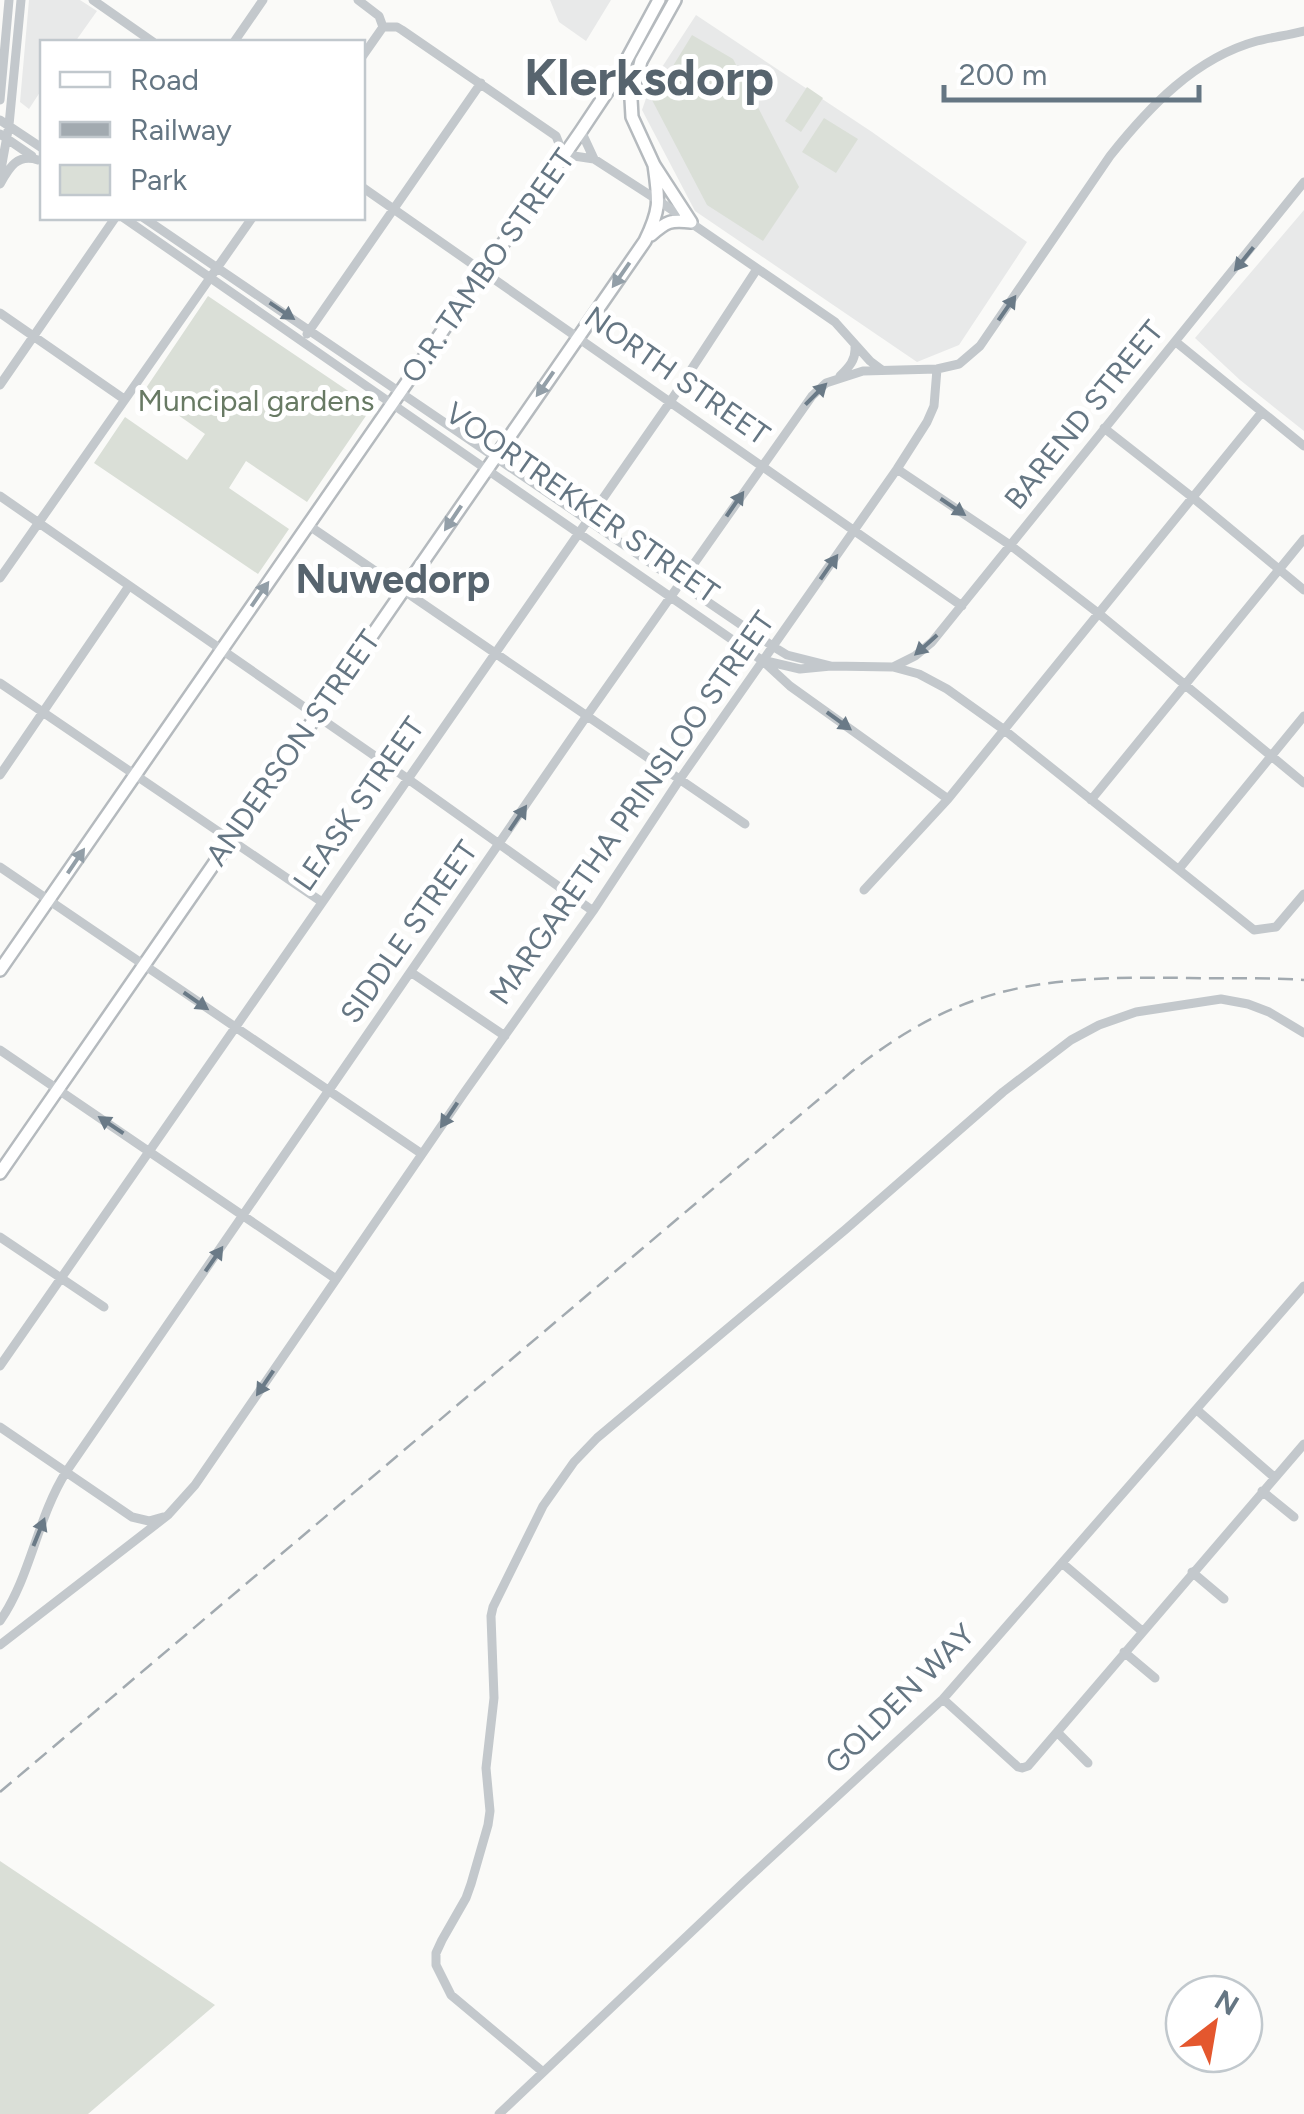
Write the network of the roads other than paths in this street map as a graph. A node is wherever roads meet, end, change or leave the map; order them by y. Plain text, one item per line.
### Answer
1 (10, 0) edge
2 (21, 0) edge
3 (93, 0) edge
4 (264, 0) edge
5 (358, 0) edge
6 (659, 0) edge
7 (674, 0) edge
8 (383, 28) junction
9 (1304, 31) edge
10 (151, 40) edge
11 (235, 40) edge
12 (365, 54) edge
13 (2, 74) edge
14 (481, 83) junction
15 (0, 100) edge
16 (5, 122) edge
17 (581, 131) junction
18 (4, 137) edge
19 (40, 147) edge
20 (594, 159) junction
21 (561, 160) junction
22 (40, 162) edge
23 (654, 166) junction
24 (0, 174) edge
25 (1304, 182) edge
26 (0, 184) edge
27 (365, 189) edge
28 (659, 201) junction
29 (394, 209) junction
30 (114, 220) edge
31 (127, 220) edge
32 (147, 220) edge
33 (251, 220) edge
34 (692, 222) junction
35 (645, 241) junction
36 (757, 269) junction
37 (214, 272) junction
38 (484, 272) junction
39 (0, 313) edge
40 (310, 330) junction
41 (33, 336) junction
42 (578, 336) junction
43 (302, 340) junction
44 (1176, 342) junction
45 (854, 344) junction
46 (882, 370) junction
47 (936, 370) junction
48 (840, 377) junction
49 (0, 385) edge
50 (397, 397) junction
51 (124, 399) junction
52 (670, 402) junction
53 (1262, 412) junction
54 (1104, 428) junction
55 (1304, 446) edge
56 (490, 463) junction
57 (761, 466) junction
58 (897, 469) junction
59 (0, 496) edge
60 (1192, 497) junction
61 (586, 522) junction
62 (38, 523) junction
63 (308, 525) junction
64 (854, 531) junction
65 (577, 533) junction
66 (1304, 539) edge
67 (1010, 545) junction
68 (1279, 570) junction
69 (0, 578) edge
70 (680, 584) junction
71 (129, 586) junction
72 (404, 590) junction
73 (1304, 590) edge
74 (671, 596) junction
75 (962, 606) junction
76 (1098, 613) junction
77 (774, 648) junction
78 (222, 649) junction
79 (495, 652) junction
80 (763, 660) junction
81 (831, 666) junction
82 (892, 667) junction
83 (0, 684) edge
84 (1186, 684) junction
85 (43, 713) junction
86 (316, 716) junction
87 (1304, 716) edge
88 (586, 717) junction
89 (1002, 730) junction
90 (1272, 756) junction
91 (135, 774) junction
92 (0, 775) edge
93 (408, 779) junction
94 (680, 780) junction
95 (1304, 782) edge
96 (948, 799) junction
97 (1091, 800) junction
98 (745, 824) dead end
99 (230, 838) junction
100 (499, 846) junction
101 (0, 866) edge
102 (1178, 870) junction
103 (864, 890) dead end
104 (1304, 894) edge
105 (49, 900) junction
106 (322, 902) junction
107 (593, 911) junction
108 (144, 964) junction
109 (0, 970) edge
110 (412, 973) junction
111 (236, 1028) junction
112 (1304, 1033) edge
113 (505, 1036) junction
114 (0, 1050) edge
115 (58, 1089) junction
116 (329, 1092) junction
117 (149, 1152) junction
118 (422, 1154) junction
119 (0, 1173) edge
120 (243, 1216) junction
121 (0, 1236) edge
122 (60, 1277) junction
123 (336, 1279) junction
124 (1304, 1286) edge
125 (104, 1307) dead end
126 (0, 1366) edge
127 (1197, 1410) junction
128 (0, 1427) edge
129 (1304, 1444) edge
130 (66, 1472) junction
131 (1274, 1477) junction
132 (1262, 1491) junction
133 (168, 1515) junction
134 (1294, 1517) dead end
135 (1062, 1563) junction
136 (1192, 1572) junction
137 (1224, 1599) dead end
138 (0, 1624) edge
139 (1142, 1631) junction
140 (12, 1636) junction
141 (0, 1645) edge
142 (1124, 1652) junction
143 (1155, 1678) dead end
144 (943, 1699) junction
145 (1058, 1733) junction
146 (1088, 1763) dead end
147 (543, 2072) junction
148 (499, 2114) edge

1 - 13 street
2 - 16 street
3 - 10 street
4 - 11 street
5 - 8 street
6 - 17 main road, O.R. TAMBO STREET
7 - 23 main road
8 - 12 street
8 - 14 street
47 -> 9 street
13 - 15 street
14 - 21 street
14 - 29 street
16 - 18 street
16 - 19 street
17 - 20 street
17 - 21 main road, O.R. TAMBO STREET
18 - 22 street
18 - 24 street
20 - 21 street
20 - 28 street
21 - 38 main road, O.R. TAMBO STREET
22 - 26 street
23 - 28 main road, ANDERSON STREET
23 - 34 main road
25 -> 44 street, BAREND STREET
27 - 29 street, NORTH STREET
28 - 34 street
28 - 35 main road, ANDERSON STREET
29 - 38 street, NORTH STREET
29 - 40 street
30 - 41 street
31 - 37 street, VOORTREKKER STREET
32 - 37 street, VOORTREKKER STREET
33 - 37 street
34 - 35 main road
34 - 36 street
35 -> 42 main road, ANDERSON STREET
36 - 45 street
36 - 52 street, LEASK STREET
37 -> 40 street, VOORTREKKER STREET
37 - 43 street, VOORTREKKER STREET
37 - 51 street
38 - 42 street, NORTH STREET
38 - 50 main road, O.R. TAMBO STREET
39 - 41 street
40 - 43 street
40 - 50 street, VOORTREKKER STREET
41 - 49 street
41 - 51 street
42 - 52 street, NORTH STREET
42 -> 56 main road, ANDERSON STREET
43 - 50 street, VOORTREKKER STREET
44 - 53 street
44 - 54 street, BAREND STREET
45 - 46 street
45 - 48 street
46 - 47 street
46 - 48 street
47 - 58 street, MARGARETHA PRINSLOO STREET
57 -> 48 street, SIDDLE STREET
50 - 56 street, VOORTREKKER STREET
50 - 63 main road, O.R. TAMBO STREET
51 - 62 street
52 - 57 street, NORTH STREET
52 - 61 street, LEASK STREET
53 - 55 street
53 - 60 street
54 - 60 street
54 - 67 street, BAREND STREET
56 - 61 street, VOORTREKKER STREET
56 - 65 street, VOORTREKKER STREET
56 -> 72 main road, ANDERSON STREET
57 - 64 street, NORTH STREET
70 -> 57 street, SIDDLE STREET
58 - 64 street, MARGARETHA PRINSLOO STREET
58 -> 67 street
59 - 62 street
60 - 68 street
60 - 76 street
61 - 65 street, LEASK STREET
61 - 70 street, VOORTREKKER STREET
62 - 69 street
62 - 71 street
63 - 72 street
78 -> 63 main road, O.R. TAMBO STREET
64 - 75 street, NORTH STREET
77 -> 64 street, MARGARETHA PRINSLOO STREET
65 - 74 street, VOORTREKKER STREET
65 - 79 street, LEASK STREET
66 - 68 street
67 - 75 street, BAREND STREET
67 - 76 street
68 - 73 street
68 - 84 street
70 - 74 street, SIDDLE STREET
70 - 77 street, VOORTREKKER STREET
71 - 78 street
71 - 85 street
72 - 79 street
72 - 86 main road, ANDERSON STREET
74 - 80 street, VOORTREKKER STREET
74 - 88 street, SIDDLE STREET
75 -> 82 street, BAREND STREET
76 - 84 street
76 - 89 street
77 - 80 street, MARGARETHA PRINSLOO STREET
77 - 81 street, VOORTREKKER STREET
78 - 86 street
78 - 91 main road, O.R. TAMBO STREET
79 - 88 street
79 - 93 street, LEASK STREET
80 - 81 street
80 - 94 street, MARGARETHA PRINSLOO STREET
80 -> 96 street, VOORTREKKER STREET
81 - 82 street
82 - 89 street
83 - 85 street
84 - 90 street
84 - 97 street
85 - 91 street
85 - 92 street
86 - 93 street
86 - 99 main road, ANDERSON STREET
87 - 90 street
88 - 94 street
100 -> 88 street, SIDDLE STREET
89 - 96 street
89 - 97 street
90 - 95 street
90 - 102 street
91 - 99 street
105 -> 91 main road, O.R. TAMBO STREET
93 - 100 street
93 - 106 street, LEASK STREET
94 - 98 street
94 - 107 street, MARGARETHA PRINSLOO STREET
96 - 103 street
97 - 102 street
99 - 106 street
99 - 108 main road, ANDERSON STREET
100 - 107 street
100 - 110 street, SIDDLE STREET
101 - 105 street
102 - 104 street
105 - 108 street
105 - 109 main road, O.R. TAMBO STREET
106 - 111 street, LEASK STREET
107 - 113 street, MARGARETHA PRINSLOO STREET
108 -> 111 street
108 - 115 main road, ANDERSON STREET
110 - 113 street
110 - 116 street, SIDDLE STREET
111 - 116 street
111 - 117 street, LEASK STREET
112 - 147 street
113 -> 118 street, MARGARETHA PRINSLOO STREET
114 - 115 street
117 -> 115 street
115 - 119 main road, ANDERSON STREET
116 - 118 street
116 - 120 street, SIDDLE STREET
117 - 120 street
117 - 122 street, LEASK STREET
118 - 123 street, MARGARETHA PRINSLOO STREET
120 - 123 street
130 -> 120 street, SIDDLE STREET
121 - 122 street
122 - 125 street
122 - 126 street, LEASK STREET
123 -> 133 street, MARGARETHA PRINSLOO STREET
124 - 127 street, GOLDEN WAY
127 - 131 street
127 - 135 street, GOLDEN WAY
128 - 130 street
129 - 131 street
130 - 133 street
138 -> 130 street, SIDDLE STREET
131 - 132 street
132 - 134 street
132 - 136 street
133 - 140 street, MARGARETHA PRINSLOO STREET
135 - 139 street
135 - 144 street, GOLDEN WAY
136 - 137 street
136 - 139 street
138 - 140 street
139 - 142 street
140 - 141 street, MARGARETHA PRINSLOO STREET
142 - 143 street
142 - 145 street
144 - 145 street
144 - 147 street, GOLDEN WAY
145 - 146 street
147 - 148 street, GOLDEN WAY

